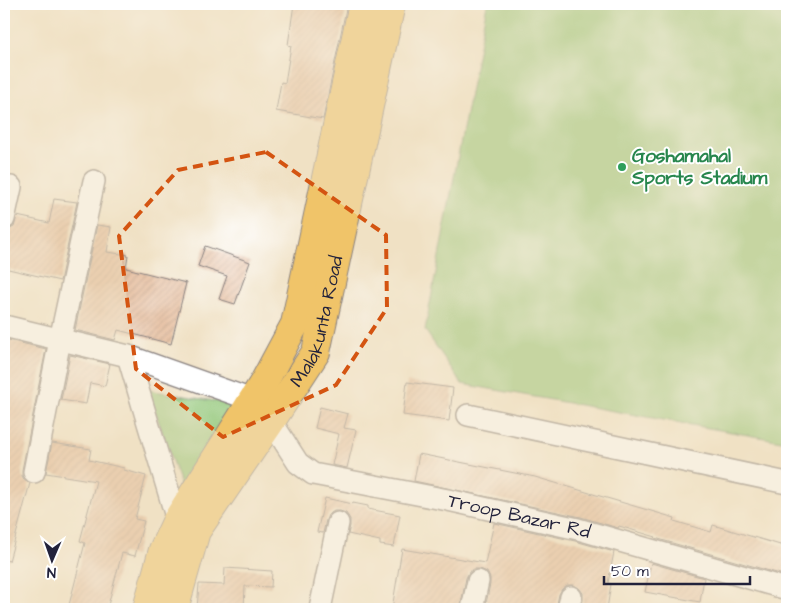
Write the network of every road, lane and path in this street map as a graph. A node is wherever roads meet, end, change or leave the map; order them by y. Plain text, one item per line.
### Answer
1 (363, 4) edge
2 (391, 4) edge
3 (94, 181) dead end
4 (11, 187) dead end
5 (4, 220) edge
6 (4, 326) edge
7 (60, 340) junction
8 (128, 356) junction
9 (252, 400) junction
10 (468, 415) dead end
11 (272, 421) junction
12 (34, 472) dead end
13 (787, 483) edge
14 (338, 523) dead end
15 (186, 525) junction
16 (478, 581) dead end
17 (787, 589) edge
18 (147, 609) edge
19 (174, 609) edge
20 (320, 609) edge
21 (472, 609) edge

1 - 9 main road
2 - 11 main road, Malakunta Road
3 - 7 street
4 - 5 street
6 - 7 street
7 - 8 street
7 - 12 street
8 - 9 street
8 - 15 street
9 - 15 main road
10 - 13 street
11 - 15 main road, Malakunta Road
11 - 17 street, Troop Bazar Rd
14 - 20 street
15 - 18 main road
15 - 19 main road, Malakunta Road
16 - 21 street

